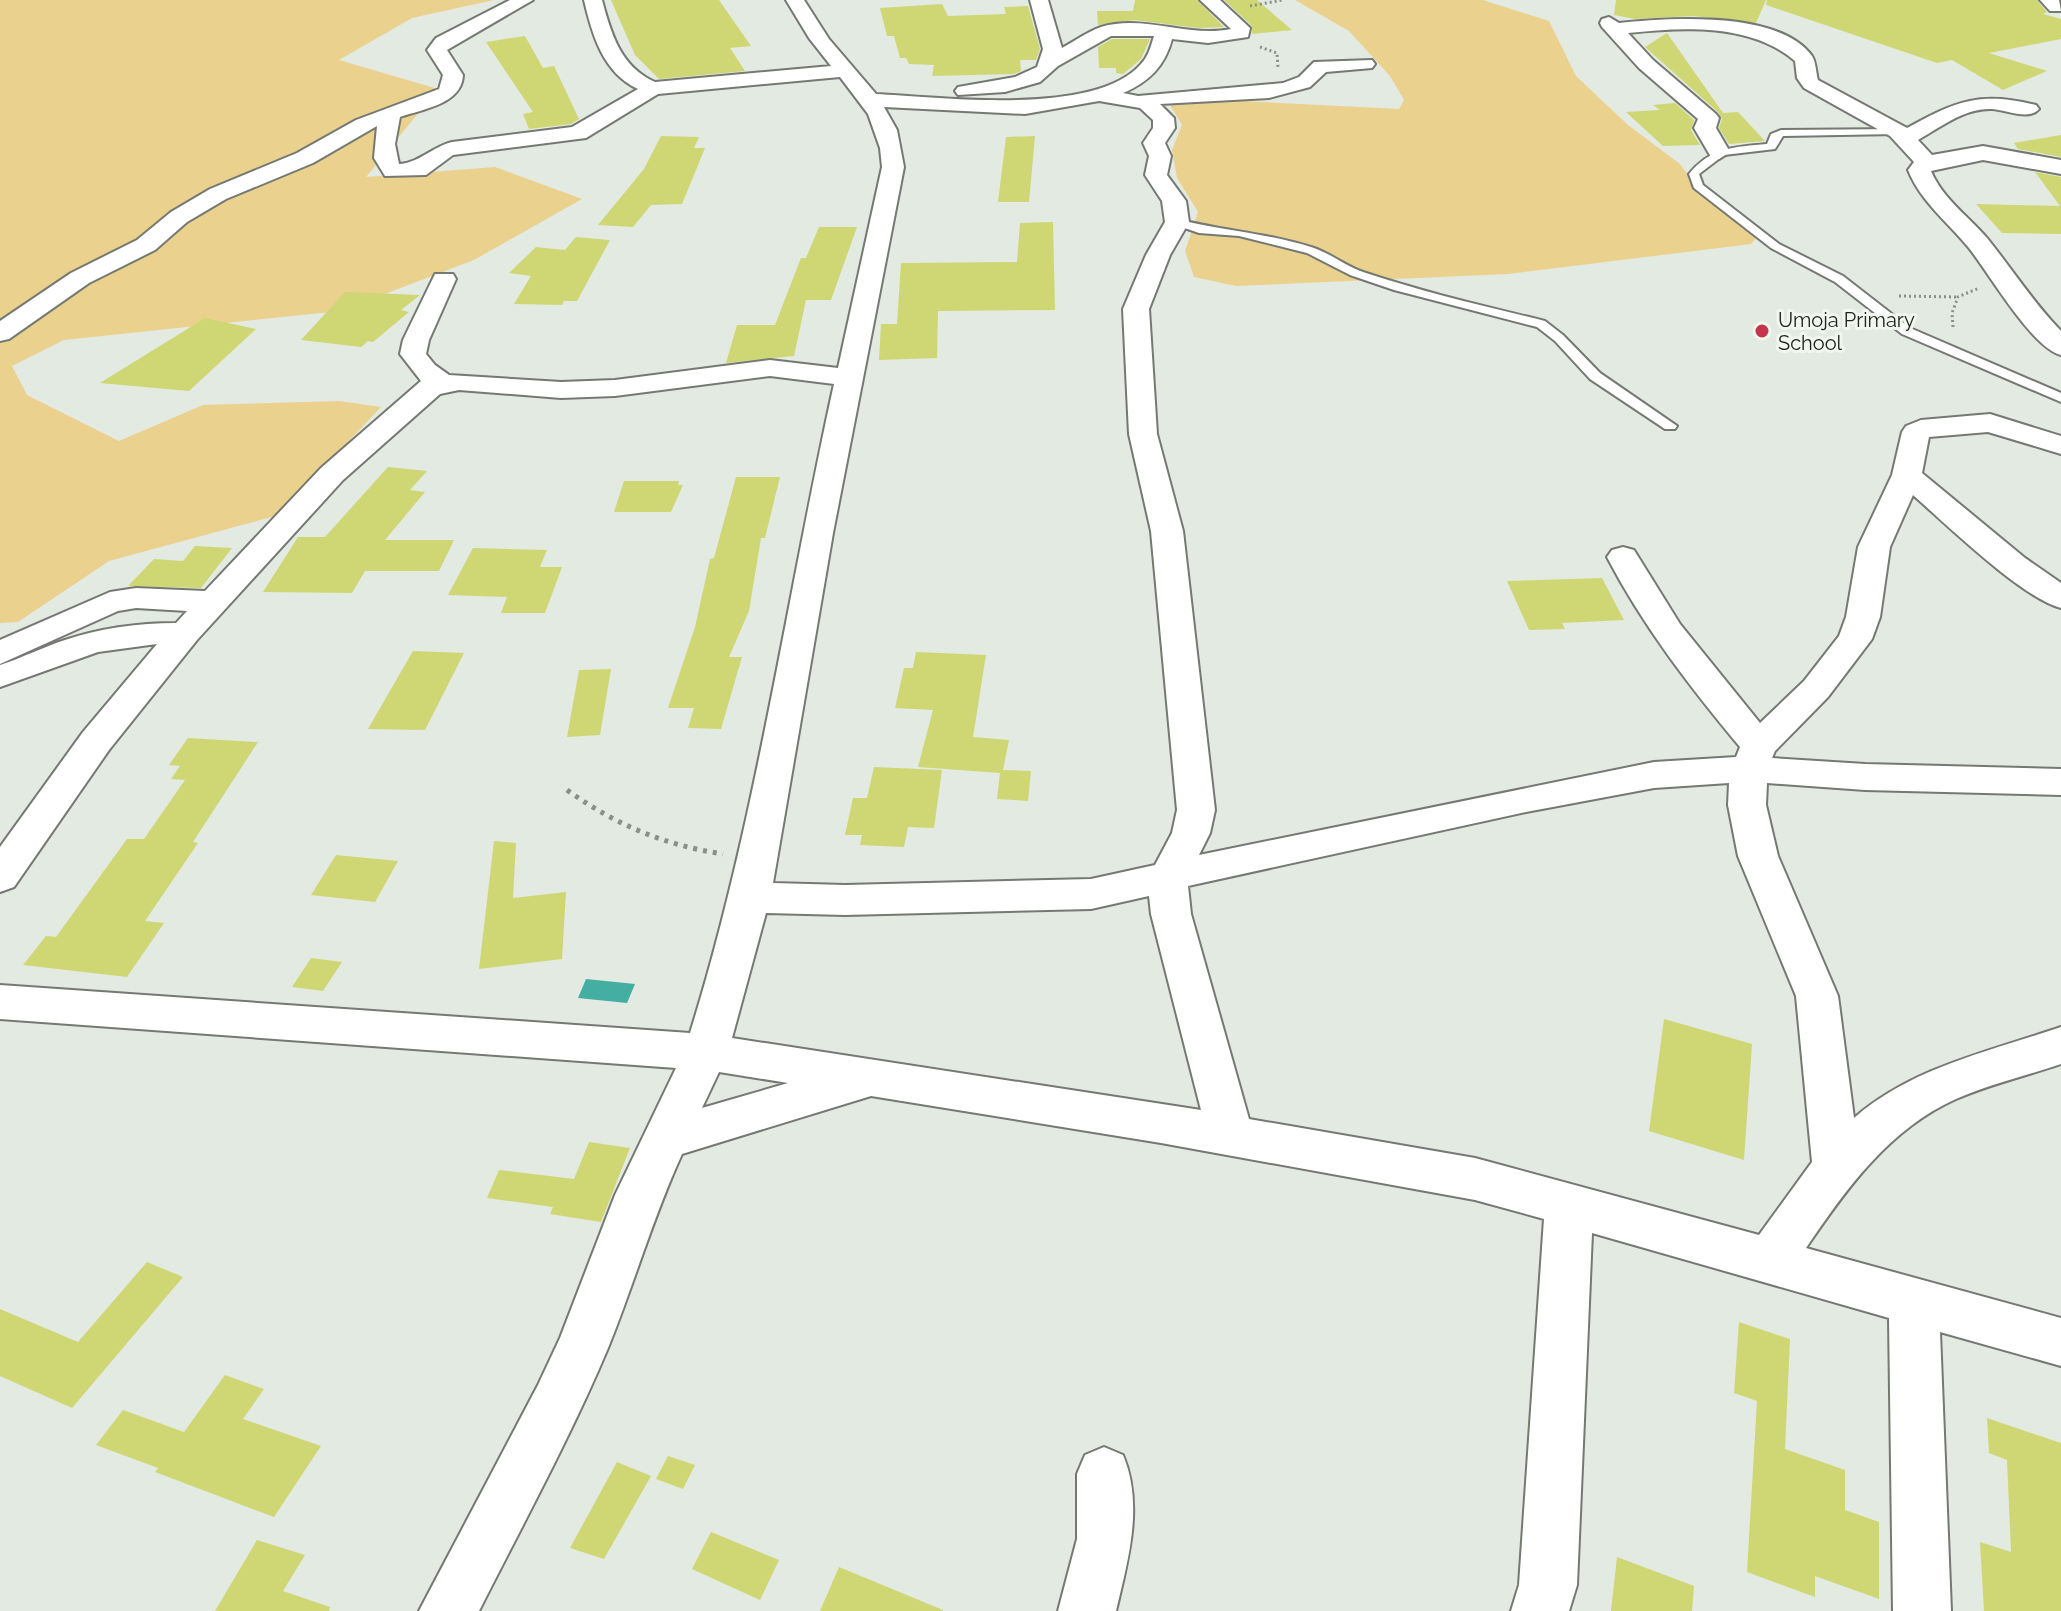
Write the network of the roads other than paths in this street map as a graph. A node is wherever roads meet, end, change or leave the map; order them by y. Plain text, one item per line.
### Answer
1 (524, 0) edge
2 (593, 0) edge
3 (1039, 0) edge
4 (1209, 0) edge
5 (806, 2) edge
6 (1164, 33) junction
7 (1053, 61) junction
8 (1365, 64) dead end
9 (847, 70) junction
10 (1037, 76) junction
11 (653, 88) junction
12 (1098, 95) junction
13 (873, 100) junction
14 (915, 101) junction
15 (1141, 101) junction
16 (2029, 109) dead end
17 (391, 113) junction
18 (1902, 134) junction
19 (1719, 152) junction
20 (1927, 163) junction
21 (2061, 167) edge
22 (1177, 222) junction
23 (444, 279) dead end
24 (0, 333) edge
25 (2061, 347) edge
26 (849, 378) junction
27 (442, 383) junction
28 (2061, 398) edge
29 (1670, 426) dead end
30 (2061, 445) edge
31 (1907, 475) junction
32 (1623, 557) dead end
33 (2061, 598) edge
34 (213, 602) junction
35 (185, 633) junction
36 (0, 653) edge
37 (0, 676) edge
38 (1754, 757) junction
39 (2061, 782) edge
40 (0, 877) edge
41 (1167, 879) junction
42 (749, 898) junction
43 (0, 1002) edge
44 (2061, 1045) edge
45 (706, 1052) junction
46 (871, 1078) junction
47 (1231, 1136) junction
48 (668, 1138) junction
49 (1836, 1164) junction
50 (1569, 1203) junction
51 (1769, 1261) junction
52 (1914, 1303) junction
53 (2061, 1342) edge
54 (1104, 1474) dead end
55 (448, 1611) edge
56 (1087, 1611) edge
57 (1540, 1611) edge
58 (1922, 1611) edge

1 - 17 street
2 - 11 street
3 - 7 street
4 - 6 street
5 - 9 street
6 - 7 street
6 - 12 street
7 - 10 street
8 - 15 street
9 - 11 street
9 - 13 street
10 - 12 street
10 - 14 street
11 - 17 street
12 - 14 street
12 - 15 street
13 - 14 street
13 - 26 street
15 - 22 street
16 - 18 street
17 - 24 street
18 - 19 lane
18 - 19 street
18 - 20 street
19 - 28 lane
20 - 21 street
20 - 25 street
22 - 29 lane
22 - 41 street
23 - 27 street
26 - 27 street
26 - 42 street
27 - 34 street
30 - 31 street
31 - 33 street
31 - 38 street
32 - 38 street
34 - 35 street
34 - 36 street
35 - 37 street
35 - 40 street
38 - 39 street
38 - 41 street
38 - 49 street
41 - 42 street
41 - 47 street
42 - 45 street
43 - 45 street
44 - 49 street
45 - 46 street
45 - 48 street
46 - 47 street
46 - 48 street
47 - 50 street
48 - 55 street
49 - 51 street
50 - 51 street
50 - 57 street
51 - 52 street
52 - 53 street
52 - 58 street
54 - 56 street

